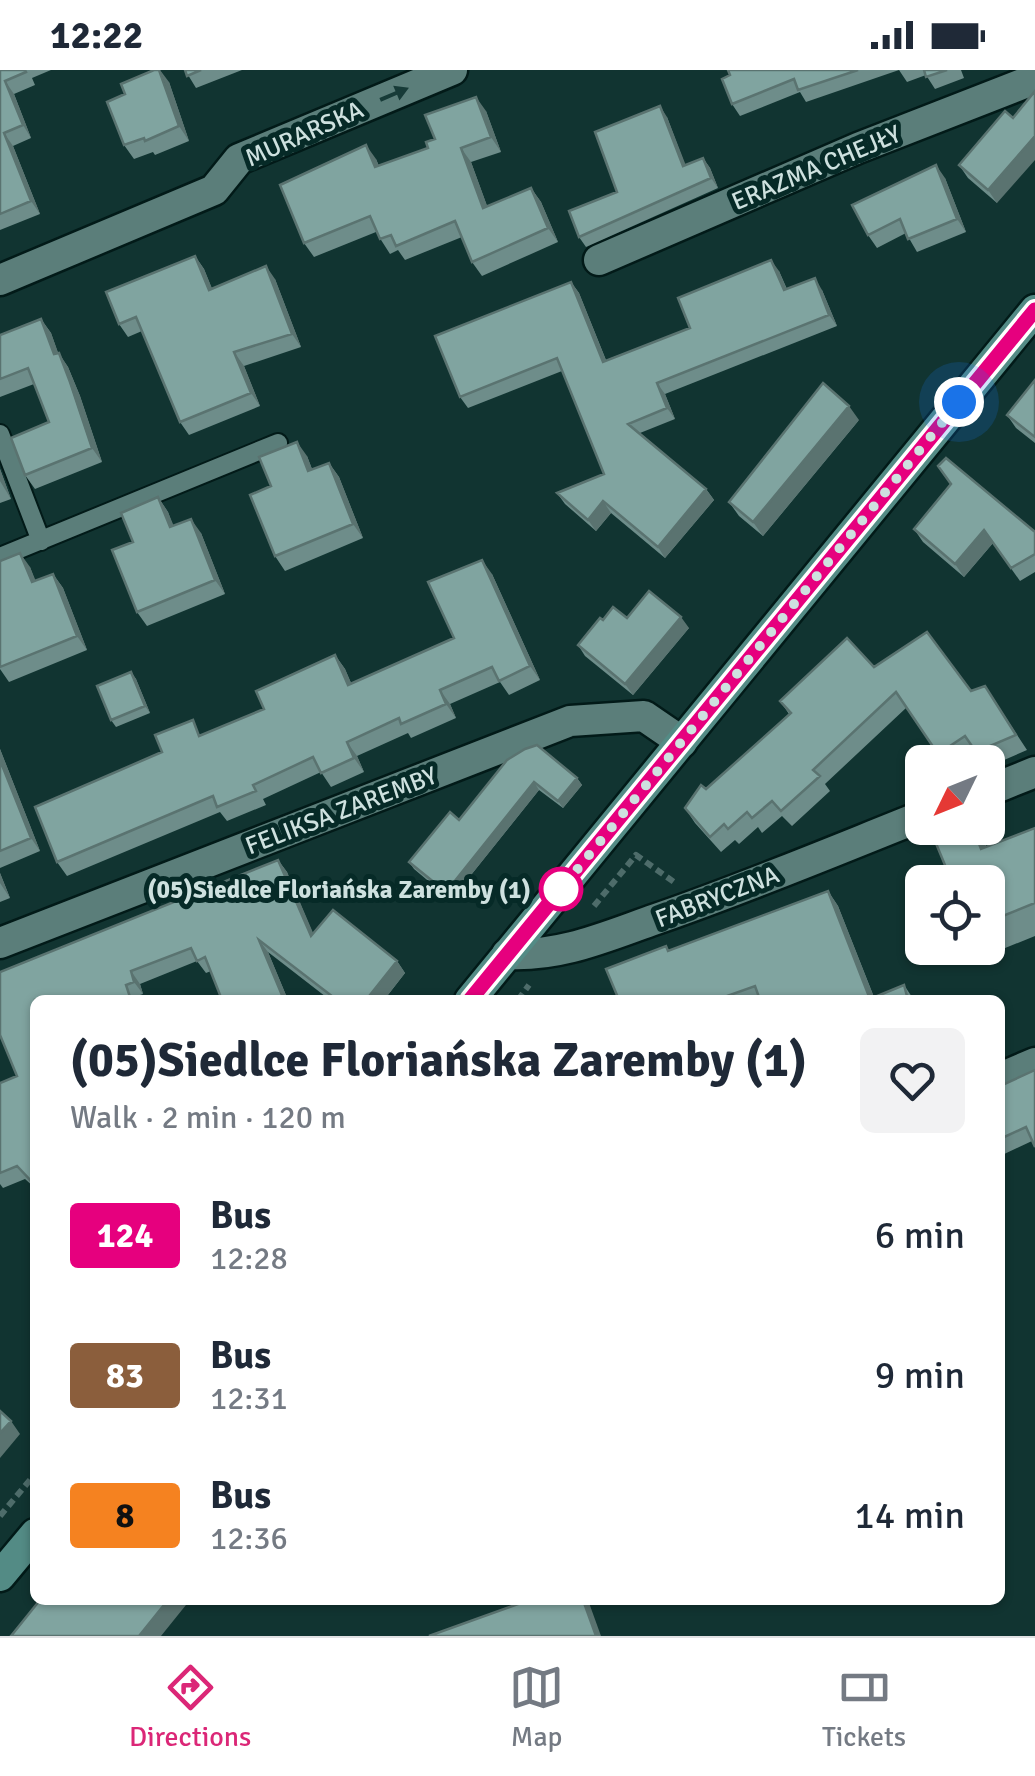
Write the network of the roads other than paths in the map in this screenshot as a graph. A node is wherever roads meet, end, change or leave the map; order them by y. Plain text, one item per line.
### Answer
1 (452, 70) edge
2 (1035, 79) edge
3 (599, 260) dead end
4 (0, 280) edge
5 (1035, 310) edge
6 (0, 434) edge
7 (278, 443) dead end
8 (41, 541) junction
9 (0, 557) edge
10 (682, 742) junction
11 (1035, 772) edge
12 (1005, 784) edge
13 (905, 823) edge
14 (0, 943) edge
15 (507, 954) junction
16 (474, 995) edge
17 (1035, 1062) edge
18 (1005, 1076) edge
19 (30, 1540) edge
20 (0, 1576) edge

4 -> 1 street, MURARSKA
2 - 3 street, ERAZMA CHEJŁY
5 - 10 street
6 - 8 lane
7 - 8 lane
8 - 9 lane
10 - 14 street, FELIKSA ZAREMBY
10 - 15 street
11 - 12 street
13 - 15 street, FABRYCZNA
15 - 16 street
17 - 18 street
19 - 20 street

